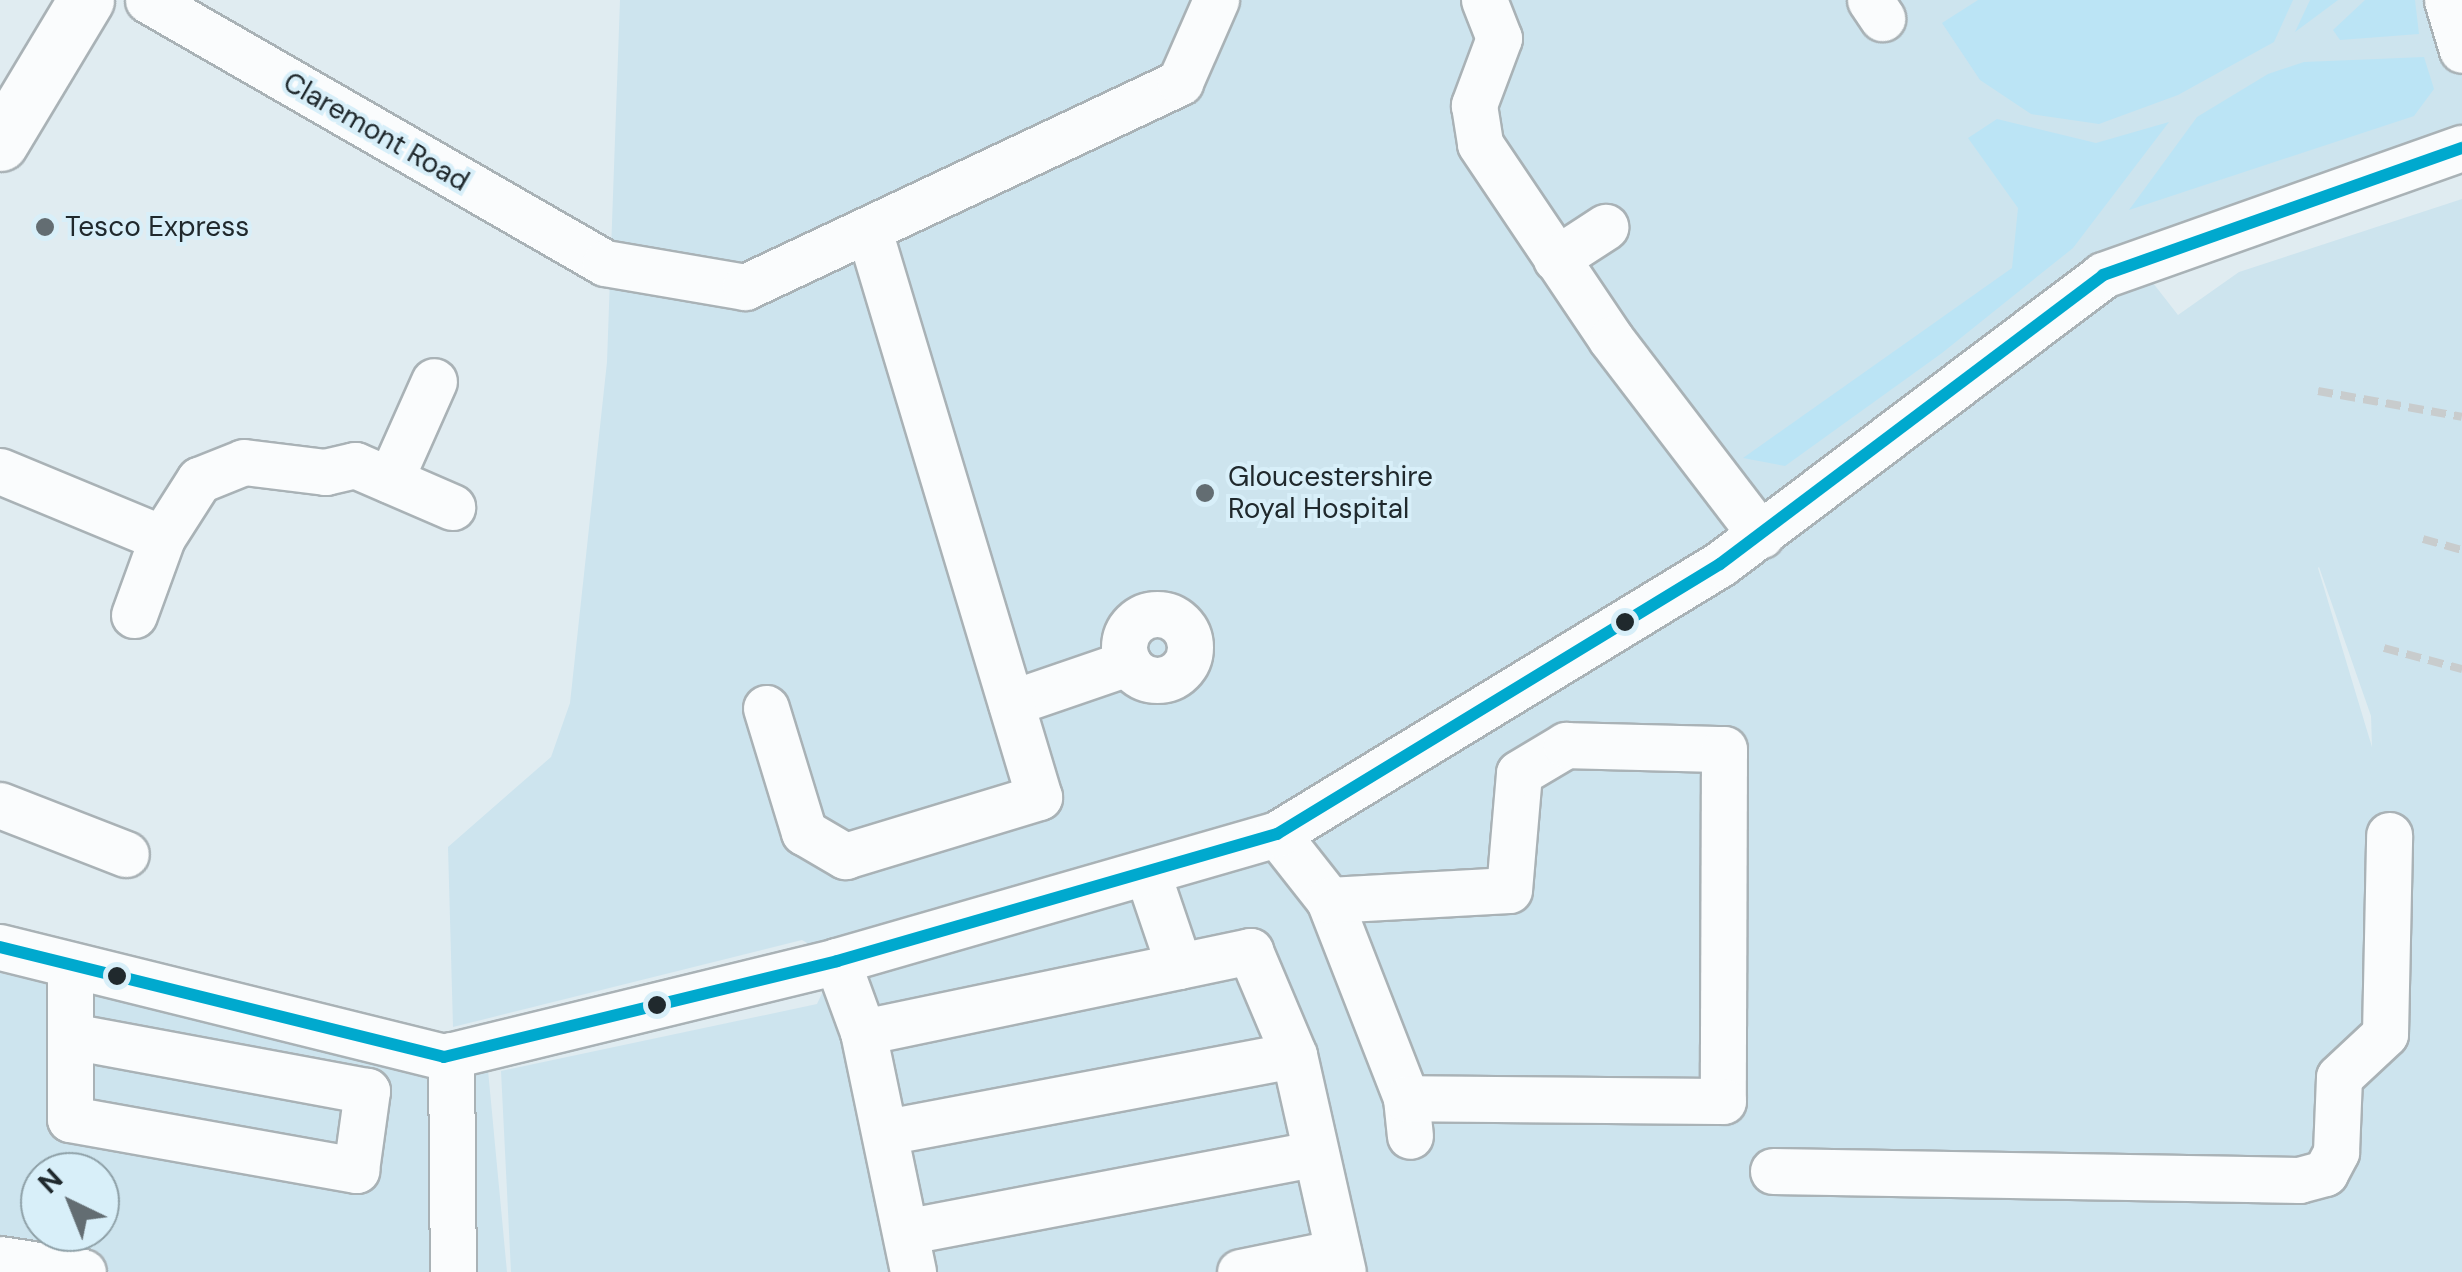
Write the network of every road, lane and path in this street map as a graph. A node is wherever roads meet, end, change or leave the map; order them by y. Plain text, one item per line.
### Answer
1 (86, 0) edge
2 (148, 0) edge
3 (1216, 0) edge
4 (1484, 0) edge
5 (2447, 0) edge
6 (2462, 50) edge
7 (0, 143) edge
8 (2462, 148) edge
9 (1604, 227) dead end
10 (870, 234) junction
11 (1556, 259) junction
12 (434, 381) dead end
13 (0, 470) edge
14 (390, 480) junction
15 (452, 508) dead end
16 (174, 519) junction
17 (1761, 534) junction
18 (134, 615) dead end
19 (1128, 664) dead end
20 (1011, 703) junction
21 (766, 708) dead end
22 (0, 805) edge
23 (1278, 834) junction
24 (2389, 836) dead end
25 (126, 854) dead end
26 (1147, 872) junction
27 (1329, 900) junction
28 (0, 947) edge
29 (837, 961) junction
30 (70, 966) junction
31 (1180, 966) junction
32 (862, 1032) junction
33 (70, 1036) junction
34 (1294, 1055) junction
35 (451, 1056) junction
36 (886, 1132) junction
37 (1316, 1153) junction
38 (1773, 1170) dead end
39 (911, 1252) edge
40 (0, 1259) edge
41 (1340, 1262) edge
42 (83, 1272) edge
43 (453, 1272) edge
44 (1240, 1272) edge

1 - 7 main road
2 - 10 street, Claremont Road
3 - 10 street
4 - 11 street
5 - 6 street
8 - 17 street
9 - 11 street
10 - 20 street
11 - 17 street
12 - 14 street
13 - 16 street
14 - 15 street
14 - 16 street
16 - 18 street
17 - 23 street
19 - 20 street
20 - 21 street
22 - 25 street
23 - 26 street
23 - 27 street
24 - 38 street
26 - 29 street
26 - 31 street
27 - 27 street
28 - 30 street
29 - 32 street
29 - 35 street
30 - 33 street
30 - 35 street
31 - 32 street
31 - 34 street
32 - 36 street
33 - 33 street
34 - 36 street
34 - 37 street
35 - 43 street
36 - 39 street
37 - 39 street
37 - 41 street
40 - 42 street
41 - 44 street

